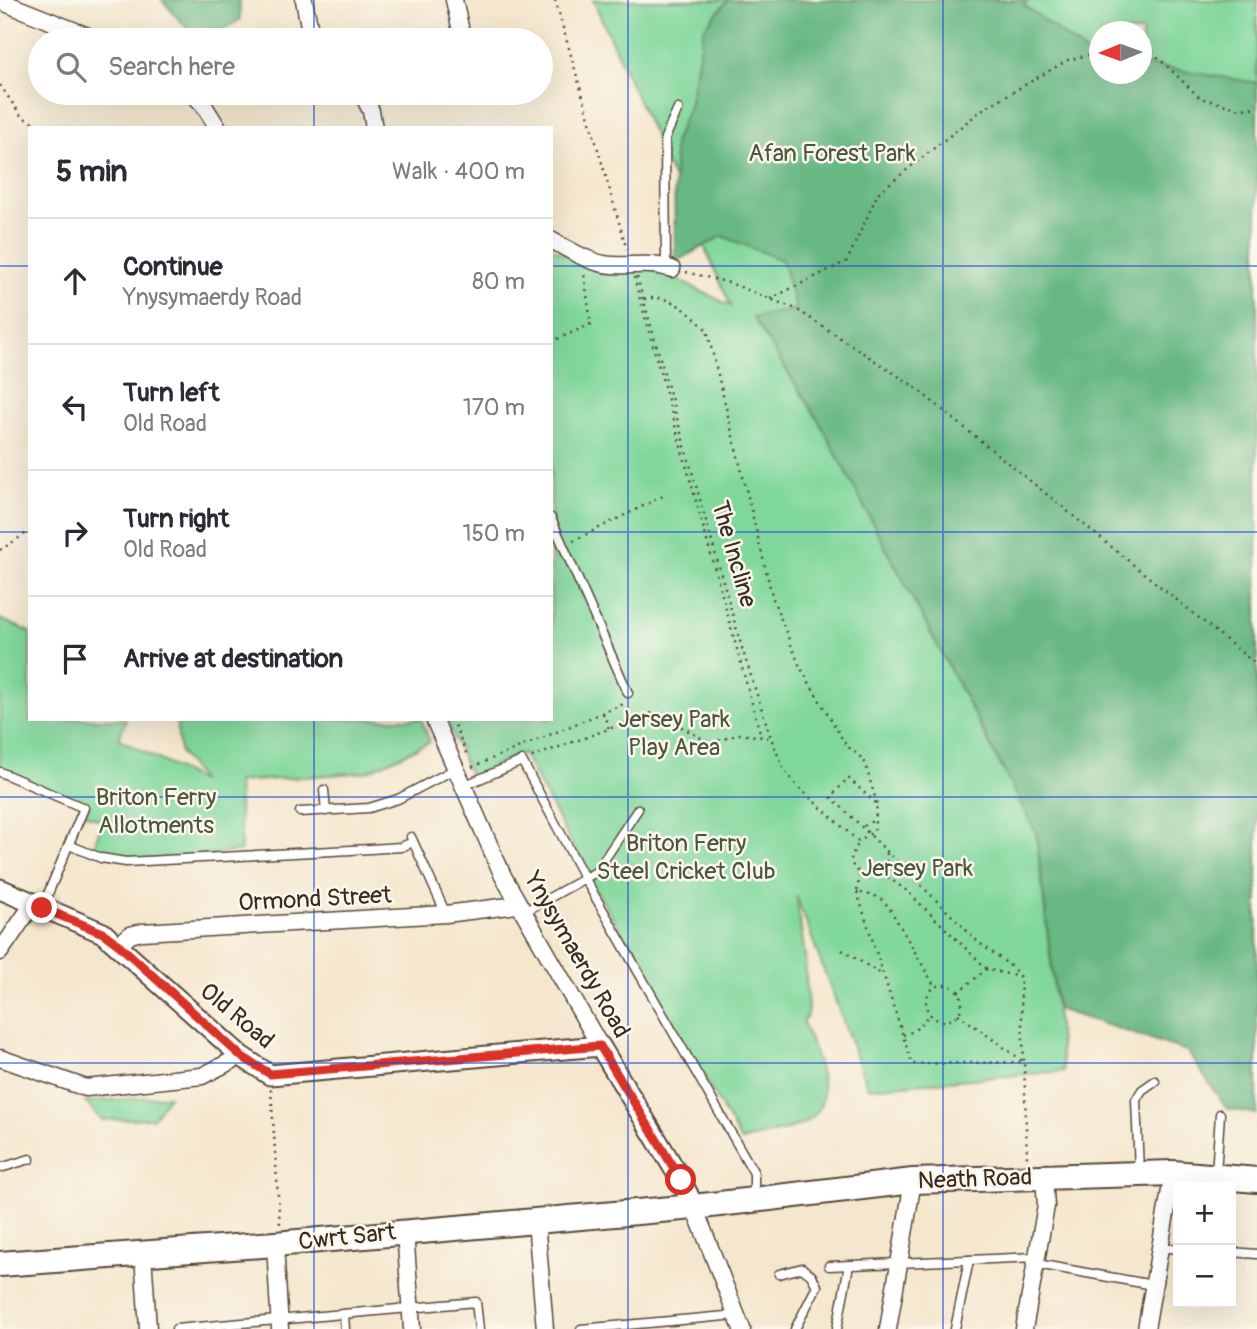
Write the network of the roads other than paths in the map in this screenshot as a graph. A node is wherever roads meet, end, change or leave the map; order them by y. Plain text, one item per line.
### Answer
1 (304, 0) edge
2 (454, 0) edge
3 (0, 1) edge
4 (69, 28) edge
5 (309, 28) edge
6 (460, 28) edge
7 (202, 105) edge
8 (368, 105) edge
9 (678, 109) dead end
10 (217, 126) edge
11 (374, 126) edge
12 (553, 241) edge
13 (669, 268) joint
14 (553, 522) edge
15 (628, 693) road end
16 (435, 721) edge
17 (455, 769) junction
18 (0, 772) edge
19 (463, 786) junction
20 (324, 790) dead end
21 (638, 809) dead end
22 (326, 811) junction
23 (300, 812) dead end
24 (69, 845) junction
25 (585, 879) junction
26 (0, 890) edge
27 (38, 906) junction
28 (520, 909) junction
29 (446, 914) junction
30 (119, 945) junction
31 (0, 952) edge
32 (600, 1046) junction
33 (241, 1056) junction
34 (0, 1058) edge
35 (1156, 1082) dead end
36 (1220, 1114) dead end
37 (30, 1160) dead end
38 (0, 1168) edge
39 (1173, 1173) junction
40 (1140, 1174) junction
41 (1036, 1176) junction
42 (1216, 1177) junction
43 (1257, 1180) edge
44 (914, 1181) junction
45 (754, 1200) junction
46 (694, 1207) junction
47 (536, 1221) junction
48 (405, 1231) junction
49 (278, 1243) junction
50 (1161, 1247) junction
51 (1173, 1248) edge
52 (1236, 1252) edge
53 (143, 1254) junction
54 (1257, 1254) edge
55 (969, 1260) junction
56 (1037, 1261) junction
57 (901, 1262) junction
58 (0, 1264) edge
59 (849, 1265) junction
60 (829, 1266) dead end
61 (779, 1274) dead end
62 (1153, 1286) junction
63 (411, 1308) junction
64 (344, 1314) junction
65 (740, 1322) edge
66 (280, 1324) edge
67 (148, 1329) edge
68 (176, 1329) edge
69 (345, 1329) edge
70 (412, 1329) edge
71 (479, 1329) edge
72 (545, 1329) edge
73 (581, 1329) edge
74 (795, 1329) edge
75 (837, 1329) edge
76 (888, 1329) edge
77 (955, 1329) edge
78 (1024, 1329) edge
79 (1146, 1329) edge

1 - 5 street
2 - 6 street
3 - 4 street
7 - 10 street
8 - 11 street
9 - 13 lane
12 - 13 street
14 - 15 lane
16 - 17 street, Ynysymaerdy Road
17 - 19 street, Ynysymaerdy Road
17 - 22 lane
18 - 24 lane
19 - 25 lane
19 - 28 street, Ynysymaerdy Road
20 - 22 lane
21 - 25 lane, Ormond Street
22 - 23 lane
24 - 27 lane
24 - 29 lane
25 - 28 lane, Ormond Street
25 - 45 lane
26 - 27 street, Old Road
27 - 30 street, Old Road
27 - 31 street
28 - 29 street, Ormond Street
28 - 32 street, Ynysymaerdy Road
29 - 30 street, Ormond Street
30 - 33 street, Old Road
32 - 33 street, Old Road
32 - 46 street, Ynysymaerdy Road
33 - 34 street
35 - 40 lane
36 - 42 lane
37 - 38 lane
39 - 40 main road, Neath Road
39 - 42 main road, Neath Road
39 - 50 street
40 - 41 main road, Neath Road
41 - 44 main road, Neath Road
41 - 56 street
42 - 43 main road, Neath Road
44 - 45 main road, Neath Road
44 - 57 street
45 - 46 main road, Neath Road
46 - 47 main road, Cwrt Sart
46 - 65 street
47 - 48 main road, Cwrt Sart
47 - 72 street
48 - 49 main road, Cwrt Sart
48 - 63 street
49 - 53 main road, Cwrt Sart
49 - 66 street
50 - 51 lane
50 - 62 street
52 - 54 lane
53 - 58 main road, Cwrt Sart
53 - 67 street
55 - 56 lane
55 - 57 lane
55 - 77 lane
56 - 62 lane
56 - 78 street
57 - 59 lane
57 - 76 street
59 - 60 lane
59 - 75 lane
61 - 74 lane
62 - 79 street
63 - 64 lane
63 - 70 street
63 - 71 lane
64 - 66 lane
64 - 69 lane
65 - 73 lane
66 - 68 lane

